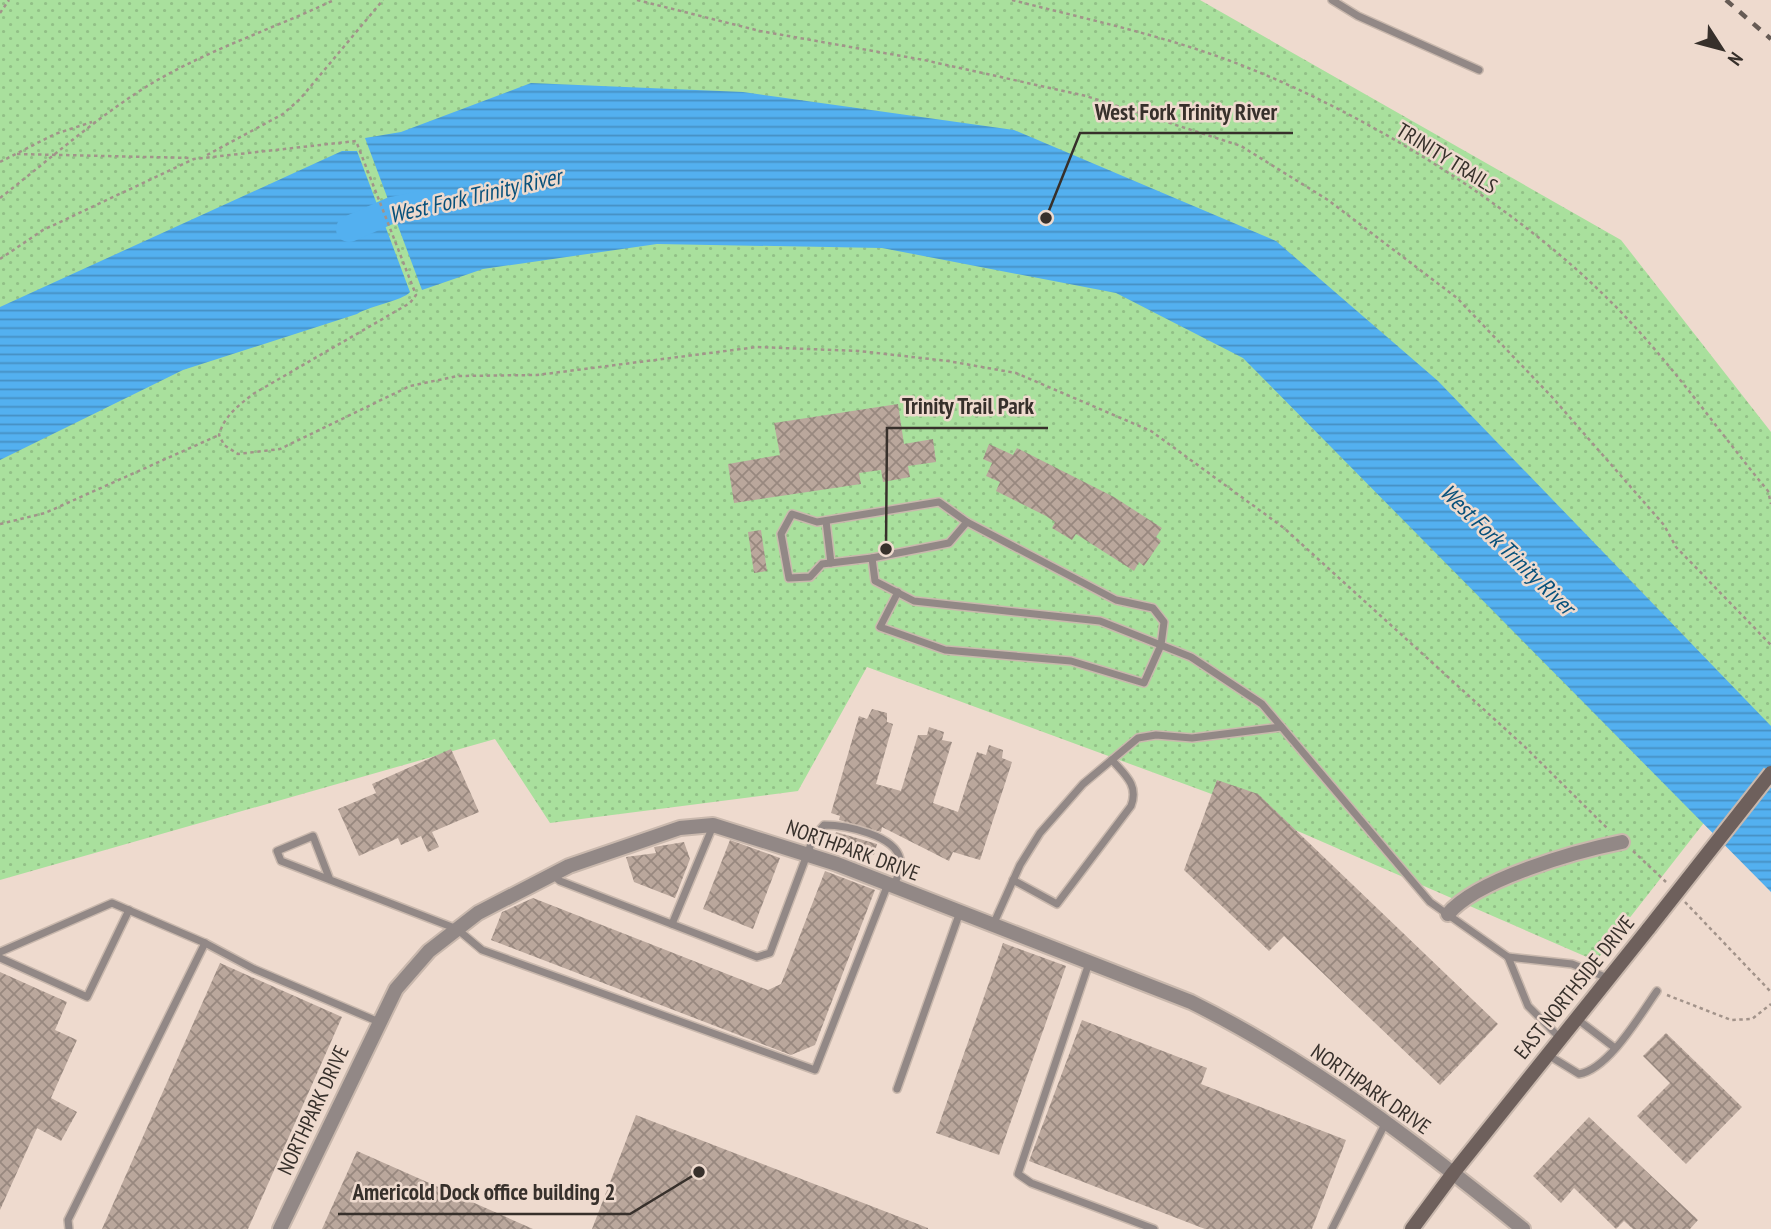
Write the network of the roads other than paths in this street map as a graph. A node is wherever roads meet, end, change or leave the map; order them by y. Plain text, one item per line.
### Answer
1 (1332, 0) edge
2 (1479, 69) dead end
3 (826, 521) junction
4 (967, 522) junction
5 (872, 558) junction
6 (831, 564) junction
7 (898, 592) junction
8 (1161, 645) junction
9 (1281, 727) junction
10 (1112, 760) junction
11 (1771, 773) edge
12 (713, 825) junction
13 (1622, 842) dead end
14 (807, 854) junction
15 (552, 874) junction
16 (330, 880) junction
17 (1013, 880) junction
18 (891, 885) junction
19 (129, 910) junction
20 (960, 912) junction
21 (1448, 914) junction
22 (672, 924) junction
23 (993, 925) junction
24 (457, 929) junction
25 (205, 943) junction
26 (0, 953) edge
27 (1507, 957) junction
28 (0, 958) edge
29 (1089, 962) junction
30 (1608, 978) junction
31 (1657, 991) road end
32 (1576, 1018) junction
33 (379, 1021) junction
34 (1560, 1038) junction
35 (1615, 1048) junction
36 (1548, 1054) junction
37 (897, 1089) dead end
38 (1385, 1124) junction
39 (1454, 1172) junction
40 (69, 1229) edge
41 (280, 1229) edge
42 (1154, 1229) edge
43 (1332, 1229) edge
44 (1412, 1229) edge
45 (1523, 1229) edge

1 - 2 lane
3 - 4 lane
3 - 6 lane
3 - 6 lane
4 - 5 lane
4 - 8 lane
5 - 6 lane
5 - 7 lane
7 - 8 lane
7 - 8 lane
8 - 9 lane
9 - 10 lane
9 - 21 lane
10 - 17 lane
10 - 17 lane
11 - 30 street, EAST NORTHSIDE DRIVE, bridge
12 - 14 street, NORTHPARK DRIVE
12 - 15 street, NORTHPARK DRIVE
12 - 22 lane
13 - 21 street
14 - 18 street, NORTHPARK DRIVE
14 - 18 lane
14 - 22 lane
15 - 22 lane
15 - 24 street, NORTHPARK DRIVE
16 - 16 lane
16 - 24 lane
17 - 23 lane
18 - 20 street, NORTHPARK DRIVE
18 - 24 lane
19 - 25 lane
19 - 26 lane
19 - 28 lane
20 - 23 street, NORTHPARK DRIVE
20 - 37 lane
21 - 27 lane
23 - 29 street, NORTHPARK DRIVE
24 - 33 street, NORTHPARK DRIVE
25 - 33 lane
25 - 40 lane
27 - 30 lane
27 - 34 lane
29 - 38 street, NORTHPARK DRIVE
29 - 42 lane
30 - 32 street, EAST NORTHSIDE DRIVE
31 - 35 lane
32 - 34 street, EAST NORTHSIDE DRIVE
32 - 35 lane
33 - 41 street, NORTHPARK DRIVE
34 - 36 street, EAST NORTHSIDE DRIVE
35 - 36 lane
36 - 39 street, EAST NORTHSIDE DRIVE
38 - 39 street, NORTHPARK DRIVE
38 - 43 lane
39 - 44 street, EAST NORTHSIDE DRIVE
39 - 45 street, NORTHPARK DRIVE

